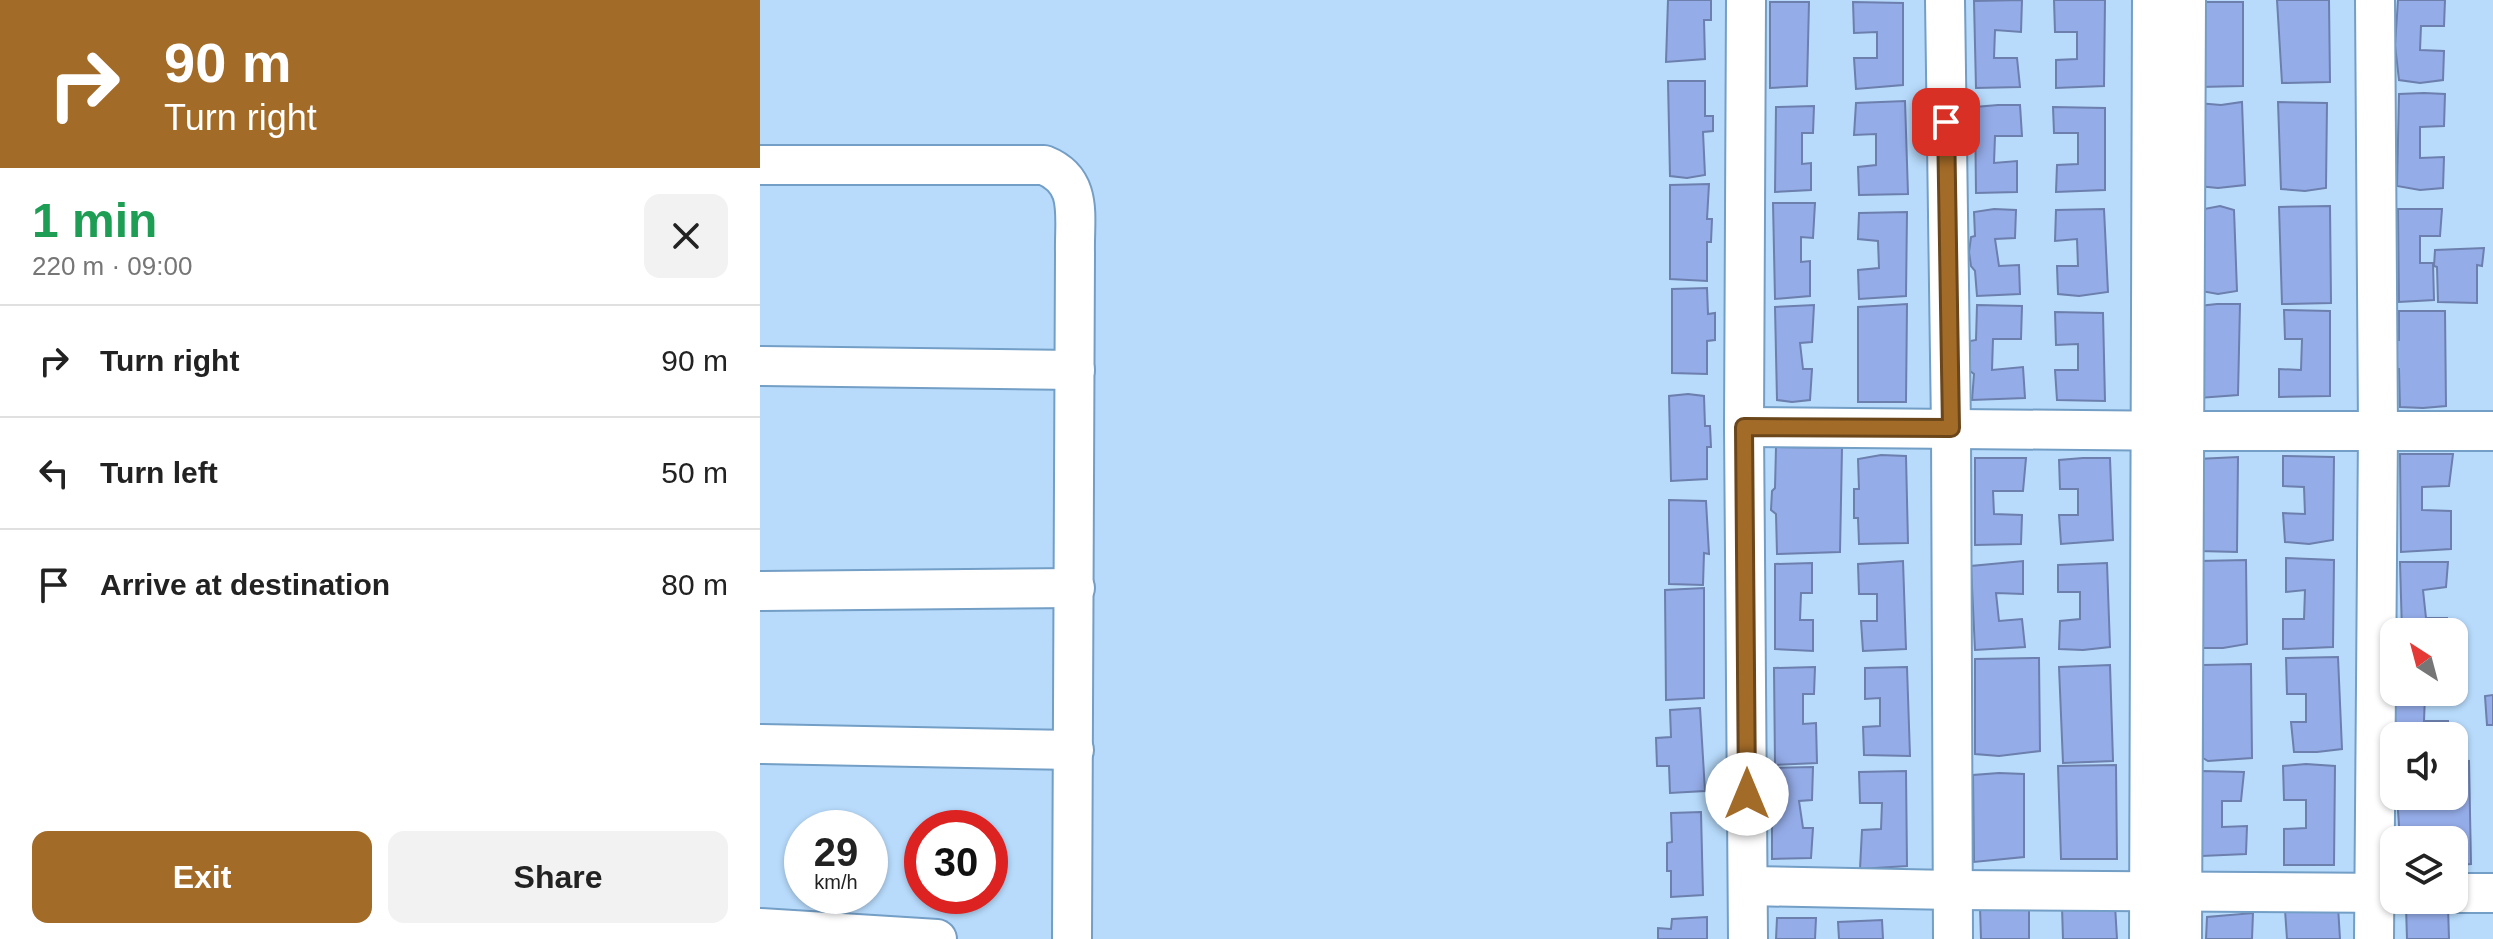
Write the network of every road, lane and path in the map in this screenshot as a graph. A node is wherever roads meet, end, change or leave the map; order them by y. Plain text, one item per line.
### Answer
1 (1746, 0) edge
2 (1945, 0) edge
3 (2152, 0) edge
4 (2186, 0) edge
5 (2375, 0) edge
6 (760, 165) edge
7 (760, 366) edge
8 (1075, 370) junction
9 (1744, 427) junction
10 (1951, 428) junction
11 (2378, 430) junction
12 (2169, 431) junction
13 (2493, 431) edge
14 (1075, 588) junction
15 (760, 591) edge
16 (760, 744) edge
17 (1074, 750) junction
18 (2383, 826) edge
19 (1748, 886) junction
20 (1952, 890) junction
21 (2165, 891) junction
22 (2380, 893) edge
23 (2468, 893) edge
24 (2493, 893) edge
25 (2380, 911) edge
26 (760, 928) edge
27 (937, 939) edge
28 (1072, 939) edge
29 (1748, 939) edge
30 (1953, 939) edge
31 (2149, 939) edge
32 (2182, 939) edge
33 (2374, 939) edge

1 - 9 street
2 - 10 street
3 - 12 street
4 - 12 street
5 - 11 street
6 - 8 street
7 - 8 street
8 - 14 street
9 - 10 street
9 - 19 street
10 - 12 street
10 - 20 street
11 - 12 street
11 - 13 street
11 - 18 street
12 - 21 street
14 - 15 street
14 - 17 street
16 - 17 street
17 - 28 street
19 - 20 street
19 - 29 street
20 - 21 street
20 - 30 street
21 - 22 street
21 - 31 street
21 - 32 street
23 - 24 street
25 - 33 street
26 - 27 street

